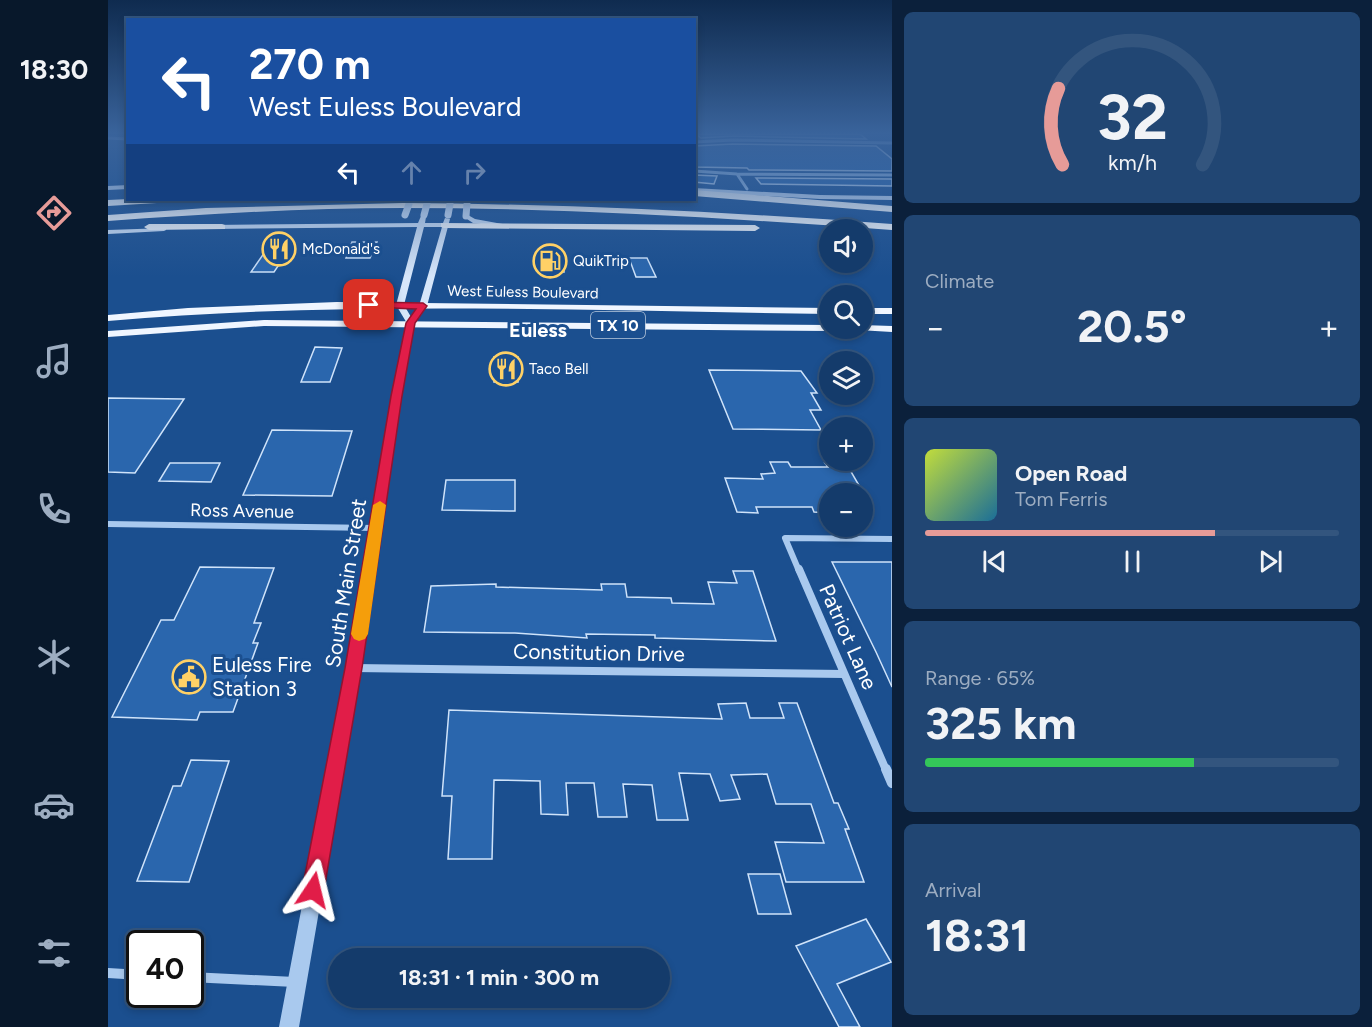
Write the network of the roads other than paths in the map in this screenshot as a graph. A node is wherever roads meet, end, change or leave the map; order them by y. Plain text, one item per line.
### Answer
1 (742, 182) edge
2 (126, 189) edge
3 (747, 189) dead end
4 (108, 190) edge
5 (696, 194) edge
6 (696, 194) edge
7 (126, 197) edge
8 (892, 198) edge
9 (108, 200) edge
10 (126, 200) edge
11 (232, 201) edge
12 (410, 201) edge
13 (428, 201) edge
14 (451, 201) edge
15 (468, 201) edge
16 (594, 201) edge
17 (684, 201) dead end
18 (108, 209) edge
19 (892, 213) edge
20 (108, 218) edge
21 (446, 220) junction
22 (892, 221) edge
23 (377, 225) junction
24 (421, 225) junction
25 (505, 225) junction
26 (222, 226) joint
27 (892, 227) edge
28 (108, 230) edge
29 (819, 230) edge
30 (873, 233) edge
31 (892, 234) edge
32 (410, 240) junction
33 (400, 305) junction
34 (423, 306) junction
35 (819, 311) edge
36 (873, 311) edge
37 (892, 311) edge
38 (108, 318) edge
39 (411, 323) junction
40 (819, 328) edge
41 (873, 328) edge
42 (892, 329) edge
43 (108, 334) edge
44 (108, 524) edge
45 (376, 528) junction
46 (892, 539) edge
47 (354, 668) junction
48 (844, 674) junction
49 (892, 783) edge
50 (108, 973) edge
51 (126, 974) edge
52 (204, 978) edge
53 (296, 982) junction
54 (289, 1027) edge

1 - 3 street
2 - 4 highway
5 - 8 main road
6 - 19 highway
7 - 9 highway
9 - 10 highway
11 - 18 highway
12 - 23 main road, bridge
13 - 24 main road, bridge
14 - 21 main road, bridge
15 - 25 main road, bridge
16 - 22 highway
17 - 19 highway
20 - 27 highway
21 - 24 main road
21 - 25 highway
21 - 34 main road
23 - 24 main road
23 - 26 main road
23 - 32 main road
24 - 32 main road
25 - 29 highway
26 - 28 highway
30 - 31 highway
32 - 33 main road
33 - 34 main road, West Euless Boulevard / TX 10
33 - 38 main road, West Euless Boulevard / TX 10
33 - 39 main road
34 - 35 main road, West Euless Boulevard / TX 10
34 - 39 main road
36 - 37 main road
39 - 40 main road, West Euless Boulevard / TX 10
39 - 43 main road, West Euless Boulevard / TX 10
39 - 45 street, South Main Street
41 - 42 main road
44 - 45 street, Ross Avenue
45 - 47 street, South Main Street
46 - 48 street, Patriot Lane
47 - 48 street, Constitution Drive
47 - 53 street, South Main Street
48 - 49 street, Patriot Lane
50 - 51 street
52 - 53 street
53 - 54 street, South Main Street

